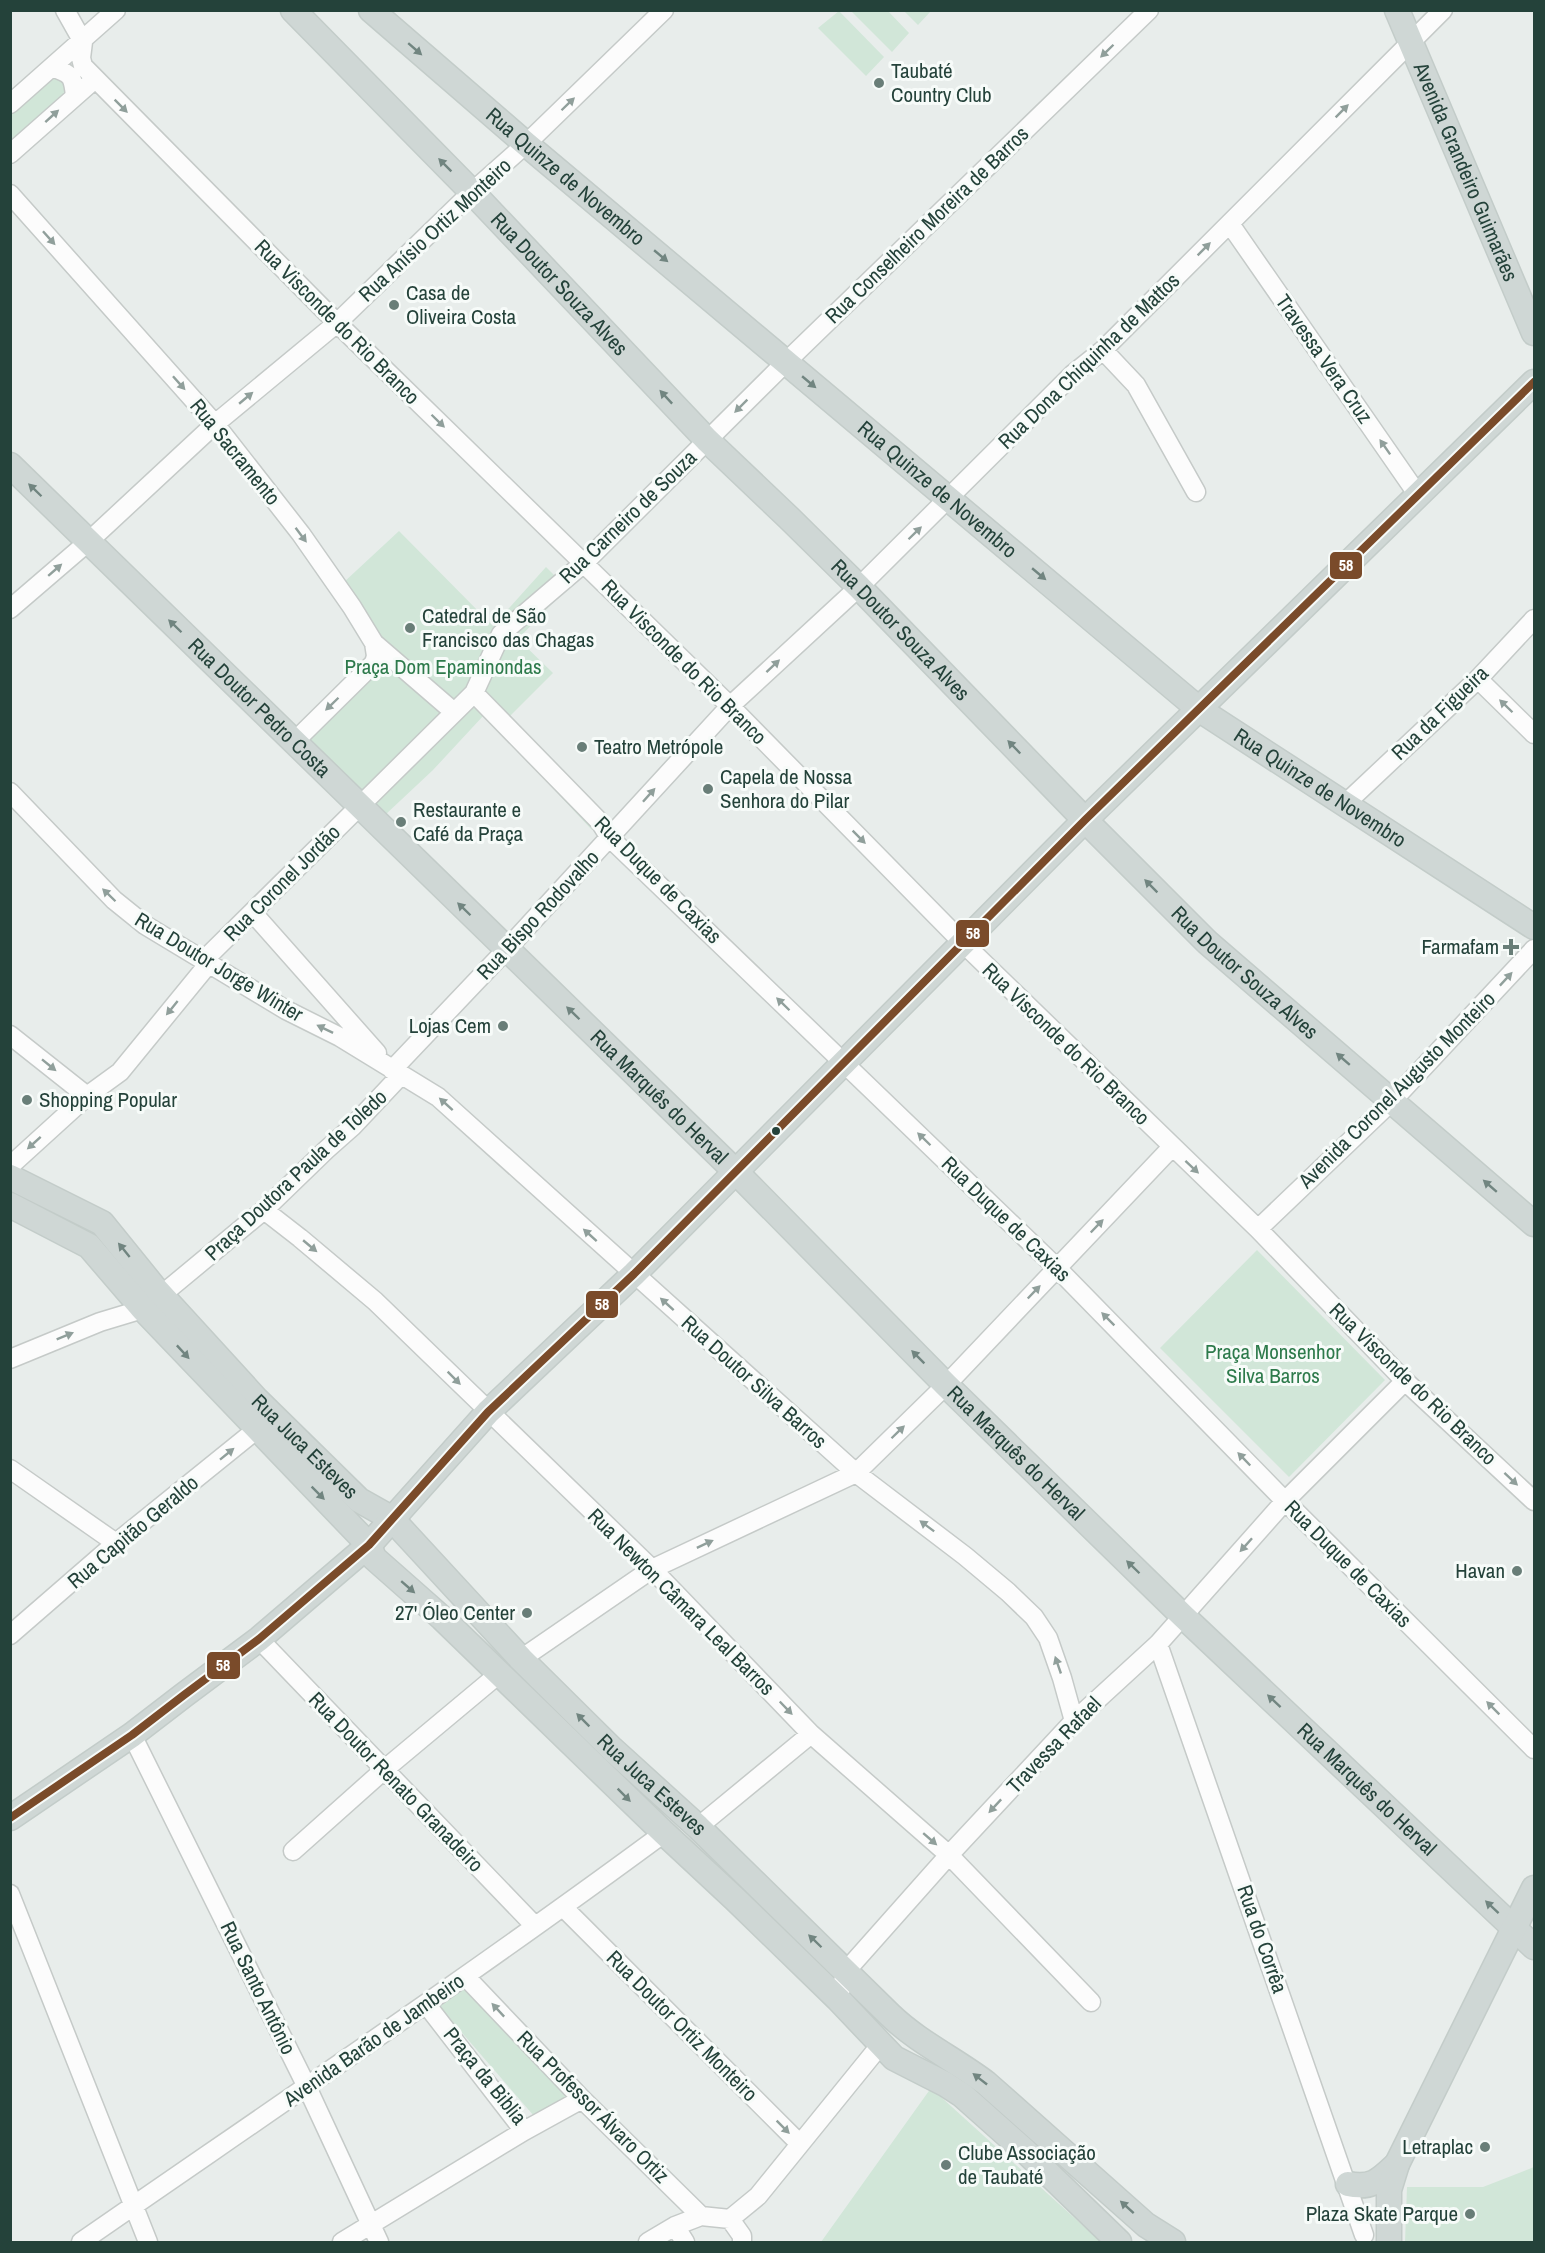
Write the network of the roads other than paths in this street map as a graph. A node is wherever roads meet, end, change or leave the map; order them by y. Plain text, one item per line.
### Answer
1 (65, 10) edge
2 (116, 10) edge
3 (293, 10) edge
4 (371, 10) edge
5 (664, 10) edge
6 (1149, 10) edge
7 (1397, 10) edge
8 (1443, 10) edge
9 (83, 42) junction
10 (1411, 42) junction
11 (54, 68) junction
12 (95, 79) junction
13 (75, 96) junction
14 (10, 105) edge
15 (526, 144) junction
16 (10, 154) edge
17 (472, 192) junction
18 (10, 194) edge
19 (1230, 224) junction
20 (337, 323) junction
21 (1534, 333) edge
22 (1103, 350) junction
23 (786, 362) junction
24 (1534, 382) edge
25 (215, 424) junction
26 (707, 440) junction
27 (10, 465) edge
28 (1196, 492) dead end
29 (1418, 495) junction
30 (950, 499) junction
31 (88, 542) junction
32 (584, 563) junction
33 (859, 587) junction
34 (10, 609) edge
35 (1534, 619) edge
36 (374, 643) junction
37 (1478, 679) junction
38 (474, 693) junction
39 (730, 706) junction
40 (1200, 710) junction
41 (454, 712) junction
42 (1534, 734) edge
43 (294, 742) junction
44 (10, 792) edge
45 (1344, 805) junction
46 (360, 807) junction
47 (1085, 820) junction
48 (610, 838) junction
49 (253, 913) junction
50 (1534, 927) edge
51 (963, 943) junction
52 (1534, 949) edge
53 (506, 950) junction
54 (207, 961) junction
55 (10, 1035) edge
56 (844, 1061) junction
57 (397, 1073) junction
58 (87, 1096) junction
59 (1392, 1101) junction
60 (1172, 1147) junction
61 (10, 1166) edge
62 (735, 1171) junction
63 (10, 1177) edge
64 (10, 1205) edge
65 (264, 1210) junction
66 (1534, 1224) edge
67 (1258, 1229) junction
68 (1057, 1268) junction
69 (634, 1274) junction
70 (152, 1302) junction
71 (10, 1359) edge
72 (1405, 1381) junction
73 (946, 1385) junction
74 (488, 1412) junction
75 (256, 1430) junction
76 (10, 1469) edge
77 (856, 1473) junction
78 (1285, 1501) junction
79 (1534, 1501) edge
80 (391, 1518) junction
81 (116, 1544) junction
82 (369, 1545) junction
83 (652, 1569) junction
84 (1183, 1616) junction
85 (10, 1635) edge
86 (259, 1639) junction
87 (1158, 1644) junction
88 (521, 1659) junction
89 (500, 1673) junction
90 (1074, 1722) junction
91 (811, 1734) junction
92 (132, 1735) junction
93 (1534, 1749) edge
94 (385, 1769) junction
95 (10, 1818) edge
96 (698, 1827) junction
97 (664, 1833) junction
98 (293, 1851) dead end
99 (949, 1855) junction
100 (1534, 1888) edge
101 (10, 1894) edge
102 (768, 1895) junction
103 (563, 1907) junction
104 (749, 1912) junction
105 (534, 1926) junction
106 (1514, 1928) junction
107 (1534, 1947) edge
108 (846, 1971) junction
109 (465, 1976) junction
110 (838, 1999) junction
111 (1091, 2002) dead end
112 (426, 2004) junction
113 (890, 2015) junction
114 (877, 2039) junction
115 (307, 2087) junction
116 (582, 2099) junction
117 (524, 2131) junction
118 (800, 2144) junction
119 (1397, 2164) junction
120 (1348, 2184) junction
121 (134, 2206) junction
122 (701, 2216) junction
123 (730, 2219) junction
124 (373, 2224) junction
125 (675, 2226) junction
126 (1365, 2235) dead end
127 (81, 2242) edge
128 (148, 2242) edge
129 (342, 2242) edge
130 (380, 2242) edge
131 (648, 2242) edge
132 (685, 2242) edge
133 (742, 2242) edge
134 (1119, 2242) edge
135 (1173, 2242) edge
136 (1389, 2242) edge

1 - 9 street
2 - 9 street
17 -> 3 main road, Rua Doutor Souza Alves
4 -> 15 main road, Rua Quinze de Novembro
15 -> 5 street, Rua Anísio Ortiz Monteiro
6 -> 23 street, Rua Conselheiro Moreira de Barros
7 - 10 main road, Avenida Grandeiro Guimarães
8 - 10 street, Rua Dona Chiquinha de Mattos
9 - 11 street
9 - 12 street, Rua Visconde do Rio Branco
19 -> 10 street, Rua Dona Chiquinha de Mattos
10 - 21 main road, Avenida Grandeiro Guimarães
11 - 13 street
11 - 14 street
12 - 13 street
12 -> 20 street, Rua Visconde do Rio Branco
16 -> 13 street
15 - 17 street, Rua Anísio Ortiz Monteiro
15 -> 23 main road, Rua Quinze de Novembro
17 - 20 street, Rua Anísio Ortiz Monteiro
26 -> 17 main road, Rua Doutor Souza Alves
18 -> 25 street, Rua Sacramento
22 -> 19 street, Rua Dona Chiquinha de Mattos
29 -> 19 street, Travessa Vera Cruz
25 -> 20 street, Rua Anísio Ortiz Monteiro
20 -> 32 street, Rua Visconde do Rio Branco
22 - 28 street
22 - 30 street, Rua Dona Chiquinha de Mattos
23 -> 26 street, Rua Conselheiro Moreira de Barros
23 -> 30 main road, Rua Quinze de Novembro
24 - 29 main road
25 - 31 street, Rua Anísio Ortiz Monteiro
25 -> 36 street, Rua Sacramento
26 - 32 street, Rua Carneiro de Souza
26 - 33 main road, Rua Doutor Souza Alves
31 -> 27 main road, Rua Doutor Pedro Costa
29 - 40 main road
33 -> 30 street, Rua Dona Chiquinha de Mattos
30 -> 40 main road, Rua Quinze de Novembro
34 -> 31 street, Rua Anísio Ortiz Monteiro
43 -> 31 main road, Rua Doutor Pedro Costa
32 - 38 street, Rua Carneiro de Souza
32 - 39 street, Rua Visconde do Rio Branco
39 -> 33 street, Rua Dona Chiquinha de Mattos
47 -> 33 main road, Rua Doutor Souza Alves
35 - 37 street, Rua da Figueira
36 - 41 street, Rua Sacramento
36 -> 43 street
42 -> 37 street
37 - 45 street, Rua da Figueira
38 - 41 street, Rua Carneiro de Souza
38 - 48 street, Rua Duque de Caxias
48 -> 39 street, Rua Bispo Rodovalho
39 -> 51 street, Rua Visconde do Rio Branco
40 - 45 main road, Rua Quinze de Novembro
40 - 47 main road
41 - 46 street, Rua Carneiro de Souza
43 - 46 main road, Rua Doutor Pedro Costa
54 -> 44 street, Rua Doutor Jorge Winter
45 - 50 main road, Rua Quinze de Novembro
46 - 49 street, Rua Coronel Jordão
53 -> 46 main road, Rua Doutor Pedro Costa
47 - 51 main road
59 -> 47 main road, Rua Doutor Souza Alves
48 - 53 street, Rua Bispo Rodovalho
56 -> 48 street, Rua Duque de Caxias
49 - 54 street, Rua Coronel Jordão
49 - 57 street
51 - 56 main road
51 - 60 street, Rua Visconde do Rio Branco
59 -> 52 street, Avenida Coronel Augusto Monteiro
53 - 57 street, Rua Bispo Rodovalho
62 -> 53 main road, Rua Marquês do Herval
57 -> 54 street, Rua Doutor Jorge Winter
54 -> 58 street, Rua Coronel Jordão
55 -> 58 street
56 - 62 main road
68 -> 56 street, Rua Duque de Caxias
57 - 65 street, Praça Doutora Paula de Toledo
69 -> 57 street, Rua Doutor Silva Barros
58 -> 61 street, Rua Coronel Jordão
66 -> 59 main road, Rua Doutor Souza Alves
59 - 67 street, Avenida Coronel Augusto Monteiro
60 -> 67 street, Rua Visconde do Rio Branco
68 -> 60 street
62 - 69 main road
73 -> 62 main road, Rua Marquês do Herval
70 -> 63 main road
64 - 70 main road
65 - 70 street, Praça Doutora Paula de Toledo
65 -> 74 street, Rua Newton Câmara Leal Barros
67 - 72 street, Rua Visconde do Rio Branco
73 -> 68 street
78 -> 68 street, Rua Duque de Caxias
69 - 74 main road
77 -> 69 street, Rua Doutor Silva Barros
71 -> 70 street
70 -> 75 main road, Rua Juca Esteves
70 - 80 main road, Rua Juca Esteves
72 - 78 street
72 -> 79 street, Rua Visconde do Rio Branco
77 -> 73 street
84 -> 73 main road, Rua Marquês do Herval
74 - 80 main road
74 - 83 street, Rua Newton Câmara Leal Barros
81 -> 75 street, Rua Capitão Geraldo
75 -> 82 main road, Rua Juca Esteves
76 - 81 street
83 -> 77 street
90 -> 77 street, Rua Doutor Silva Barros
78 -> 84 street, Travessa Rafael
93 -> 78 street, Rua Duque de Caxias
80 - 82 main road
80 - 88 main road, Rua Juca Esteves
81 - 85 street, Rua Capitão Geraldo
82 - 86 main road
82 -> 89 main road, Rua Juca Esteves
83 - 88 street
83 -> 91 street, Rua Newton Câmara Leal Barros
84 - 87 street, Travessa Rafael
106 -> 84 main road, Rua Marquês do Herval
86 - 92 main road
86 - 94 street, Rua Doutor Renato Granadeiro
87 - 90 street, Travessa Rafael
87 - 120 street, Rua do Corrêa
96 -> 88 main road, Rua Juca Esteves
89 - 94 street
89 -> 97 main road, Rua Juca Esteves
90 -> 99 street, Travessa Rafael
91 - 96 street
91 -> 99 street, Rua Newton Câmara Leal Barros
92 - 95 main road
92 - 115 street, Rua Santo Antônio
94 - 98 street
94 - 105 street, Rua Doutor Renato Granadeiro
96 - 102 main road, Rua Juca Esteves
97 - 103 street, Avenida Barão de Jambeiro
97 - 104 main road, Rua Juca Esteves
99 - 108 street, Travessa Rafael
99 - 111 street, Rua Newton Câmara Leal Barros
100 - 106 main road
101 - 121 street
102 - 104 main road
108 -> 102 main road, Rua Juca Esteves
103 - 105 street, Avenida Barão de Jambeiro
103 -> 118 street, Rua Doutor Ortiz Monteiro
104 - 110 main road, Rua Juca Esteves
105 - 109 street, Avenida Barão de Jambeiro
106 - 107 main road, Rua Marquês do Herval
106 - 119 main road
108 - 110 street, Travessa Rafael
108 - 113 main road, Rua Juca Esteves
109 - 112 street, Avenida Barão de Jambeiro
116 -> 109 street, Rua Professor Álvaro Ortiz
110 - 114 main road, Rua Juca Esteves
112 - 115 street, Avenida Barão de Jambeiro
112 - 117 street, Praça da Biblia
113 - 114 main road
135 -> 113 main road, Rua Juca Esteves
114 - 118 street
114 - 134 main road, Rua Juca Esteves
115 - 121 street, Avenida Barão de Jambeiro
115 - 124 street, Rua Santo Antônio
116 - 117 street, Praça da Biblia
116 - 122 street, Rua Professor Álvaro Ortiz
117 - 124 street
118 - 123 street
119 - 120 main road
119 - 136 main road
120 - 126 street, Rua do Corrêa
121 - 127 street, Avenida Barão de Jambeiro
121 - 128 street
122 - 123 street
122 - 125 street
123 - 133 street
124 - 129 street
124 - 130 street, Rua Santo Antônio
125 - 131 street
125 - 132 street

